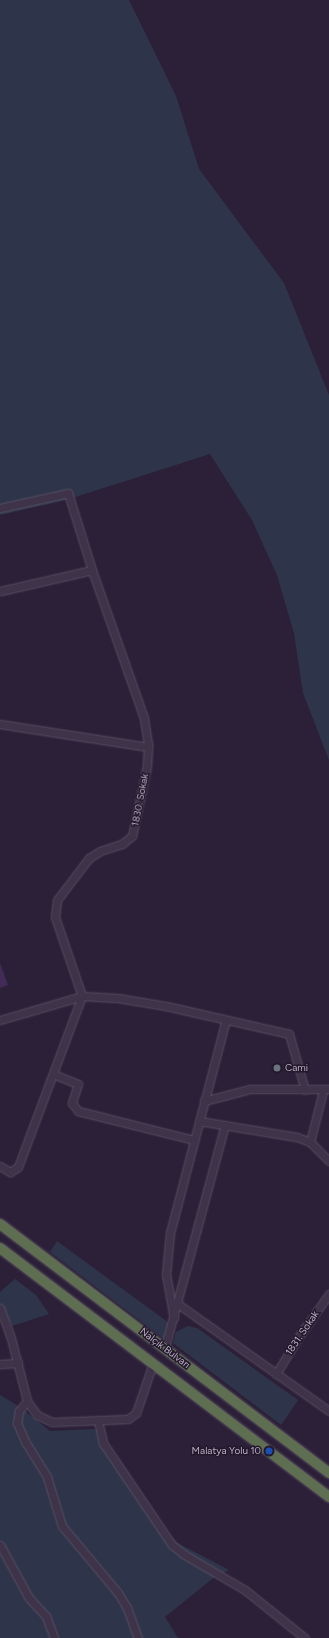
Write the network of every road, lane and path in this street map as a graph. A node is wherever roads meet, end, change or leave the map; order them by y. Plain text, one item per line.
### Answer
1 (0, 508) edge
2 (92, 570) junction
3 (0, 591) edge
4 (0, 724) edge
5 (148, 747) junction
6 (82, 996) junction
7 (0, 1020) edge
8 (226, 1020) junction
9 (53, 1074) junction
10 (305, 1090) junction
11 (326, 1090) edge
12 (204, 1101) junction
13 (199, 1121) junction
14 (225, 1125) junction
15 (194, 1140) junction
16 (310, 1142) junction
17 (329, 1162) edge
18 (0, 1166) edge
19 (0, 1224) edge
20 (0, 1248) edge
21 (329, 1295) edge
22 (178, 1304) junction
23 (0, 1308) edge
24 (174, 1318) junction
25 (165, 1347) junction
26 (18, 1363) junction
27 (0, 1364) edge
28 (153, 1364) junction
29 (276, 1374) junction
30 (27, 1401) junction
31 (329, 1411) edge
32 (98, 1421) junction
33 (329, 1473) edge
34 (329, 1496) edge
35 (0, 1545) edge
36 (54, 1638) edge
37 (138, 1638) edge
38 (305, 1638) edge

1 - 2 street, 1830. Sokak
2 - 3 street
2 - 5 street, 1830. Sokak
4 - 5 street
5 - 6 street, 1830. Sokak
6 - 7 street
6 - 8 street
6 - 9 street
8 - 10 street
8 - 12 street
9 - 15 street
9 - 18 street
10 - 11 street
10 - 12 street
11 - 16 street
12 - 13 street
13 - 14 street
13 - 15 street
14 - 16 street
14 - 22 street
15 - 24 street
16 - 17 street
19 - 25 highway, Nalçık Bulvarı
20 - 28 highway, Nalçık Bulvarı
21 - 29 street, 1831. Sokak
22 - 24 street
22 - 29 street
23 - 26 street
24 - 25 street
25 - 33 highway, Nalçık Bulvarı
26 - 27 street
26 - 30 street
28 - 32 street
28 - 34 highway, Nalçık Bulvarı
29 - 31 street
30 - 32 street
30 - 37 street
32 - 38 street
35 - 36 street

